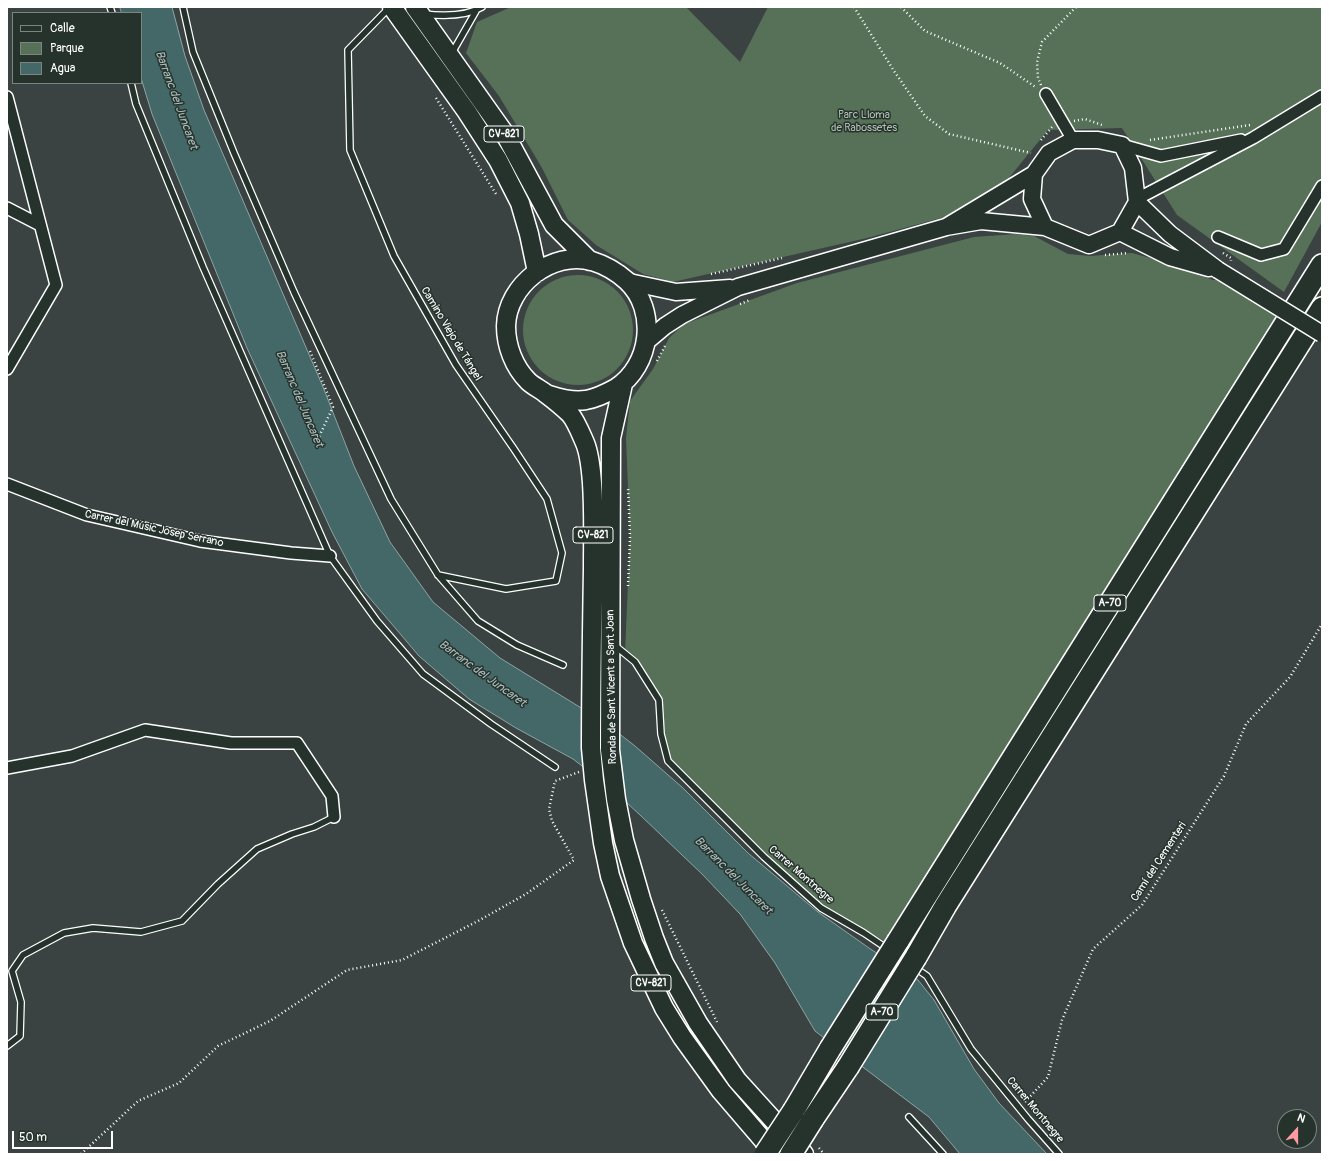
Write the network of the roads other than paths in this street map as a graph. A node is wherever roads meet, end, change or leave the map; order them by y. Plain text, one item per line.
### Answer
1 (183, 7) edge
2 (391, 7) edge
3 (482, 7) edge
4 (417, 10) edge
5 (476, 11) junction
6 (450, 57) junction
7 (131, 84) edge
8 (1046, 94) road end
9 (1322, 96) edge
10 (7, 97) edge
11 (1253, 138) junction
12 (1073, 140) junction
13 (1122, 145) junction
14 (1034, 174) junction
15 (1322, 186) edge
16 (1137, 201) junction
17 (7, 208) edge
18 (40, 225) junction
19 (946, 227) junction
20 (1044, 227) junction
21 (1120, 232) junction
22 (1218, 237) dead end
23 (590, 261) junction
24 (1322, 265) edge
25 (537, 272) junction
26 (1223, 273) junction
27 (629, 282) junction
28 (738, 287) junction
29 (1322, 308) edge
30 (1322, 334) edge
31 (646, 342) junction
32 (7, 369) edge
33 (622, 384) junction
34 (546, 394) junction
35 (7, 484) edge
36 (330, 556) junction
37 (438, 575) junction
38 (611, 642) junction
39 (563, 665) dead end
40 (555, 767) dead end
41 (7, 768) edge
42 (334, 818) joint
43 (7, 1046) edge
44 (909, 1117) dead end
45 (810, 1150) edge
46 (766, 1154) edge
47 (775, 1154) edge
48 (791, 1154) edge
49 (943, 1154) edge
50 (1059, 1154) edge

1 - 37 lane
2 - 25 main road, CV-821
2 - 37 lane, Camino Viejo de Tángel
3 - 5 lane
4 - 5 lane
4 - 6 main road, Ronda de Sant Vicent a Sant Joan / CV-821
5 - 6 lane
6 - 23 main road, Ronda de Sant Vicent a Sant Joan / CV-821
7 - 36 lane
8 - 12 street
9 - 11 street
10 - 18 street
11 - 13 street
11 - 16 street
12 - 13 main road, CV-821
12 - 14 main road, CV-821
13 - 16 main road
14 - 19 main road, CV-821
14 - 20 main road
15 - 22 street
16 - 21 main road
16 - 26 main road
17 - 18 street
18 - 32 street
19 - 20 main road, CV-821
19 - 28 main road, CV-821
20 - 21 main road, CV-821
21 - 26 main road
23 - 25 main road, Ronda de Sant Vicent a Sant Joan / CV-821
23 - 27 main road, Ronda de Sant Vicent a Sant Joan / CV-821
24 - 46 highway, A-70, bridge
25 - 34 main road, Ronda de Sant Vicent a Sant Joan / CV-821
26 - 30 main road, bridge
27 - 28 main road, CV-821
27 - 31 main road, Ronda de Sant Vicent a Sant Joan / CV-821
28 - 31 main road, CV-821
29 - 48 highway, A-70, bridge
31 - 33 main road, Ronda de Sant Vicent a Sant Joan / CV-821
33 - 34 main road, Ronda de Sant Vicent a Sant Joan / CV-821
33 - 38 main road, Ronda de Sant Vicent a Sant Joan / CV-821
34 - 47 main road, Ronda de Sant Vicent a Sant Joan / CV-821
35 - 36 street, Carrer del Músic Josep Serrano
36 - 40 lane
37 - 39 lane
38 - 45 main road, Ronda de Sant Vicent a Sant Joan / CV-821
38 - 50 lane, Carrer Montnegre
41 - 42 street
42 - 43 lane
44 - 49 lane

